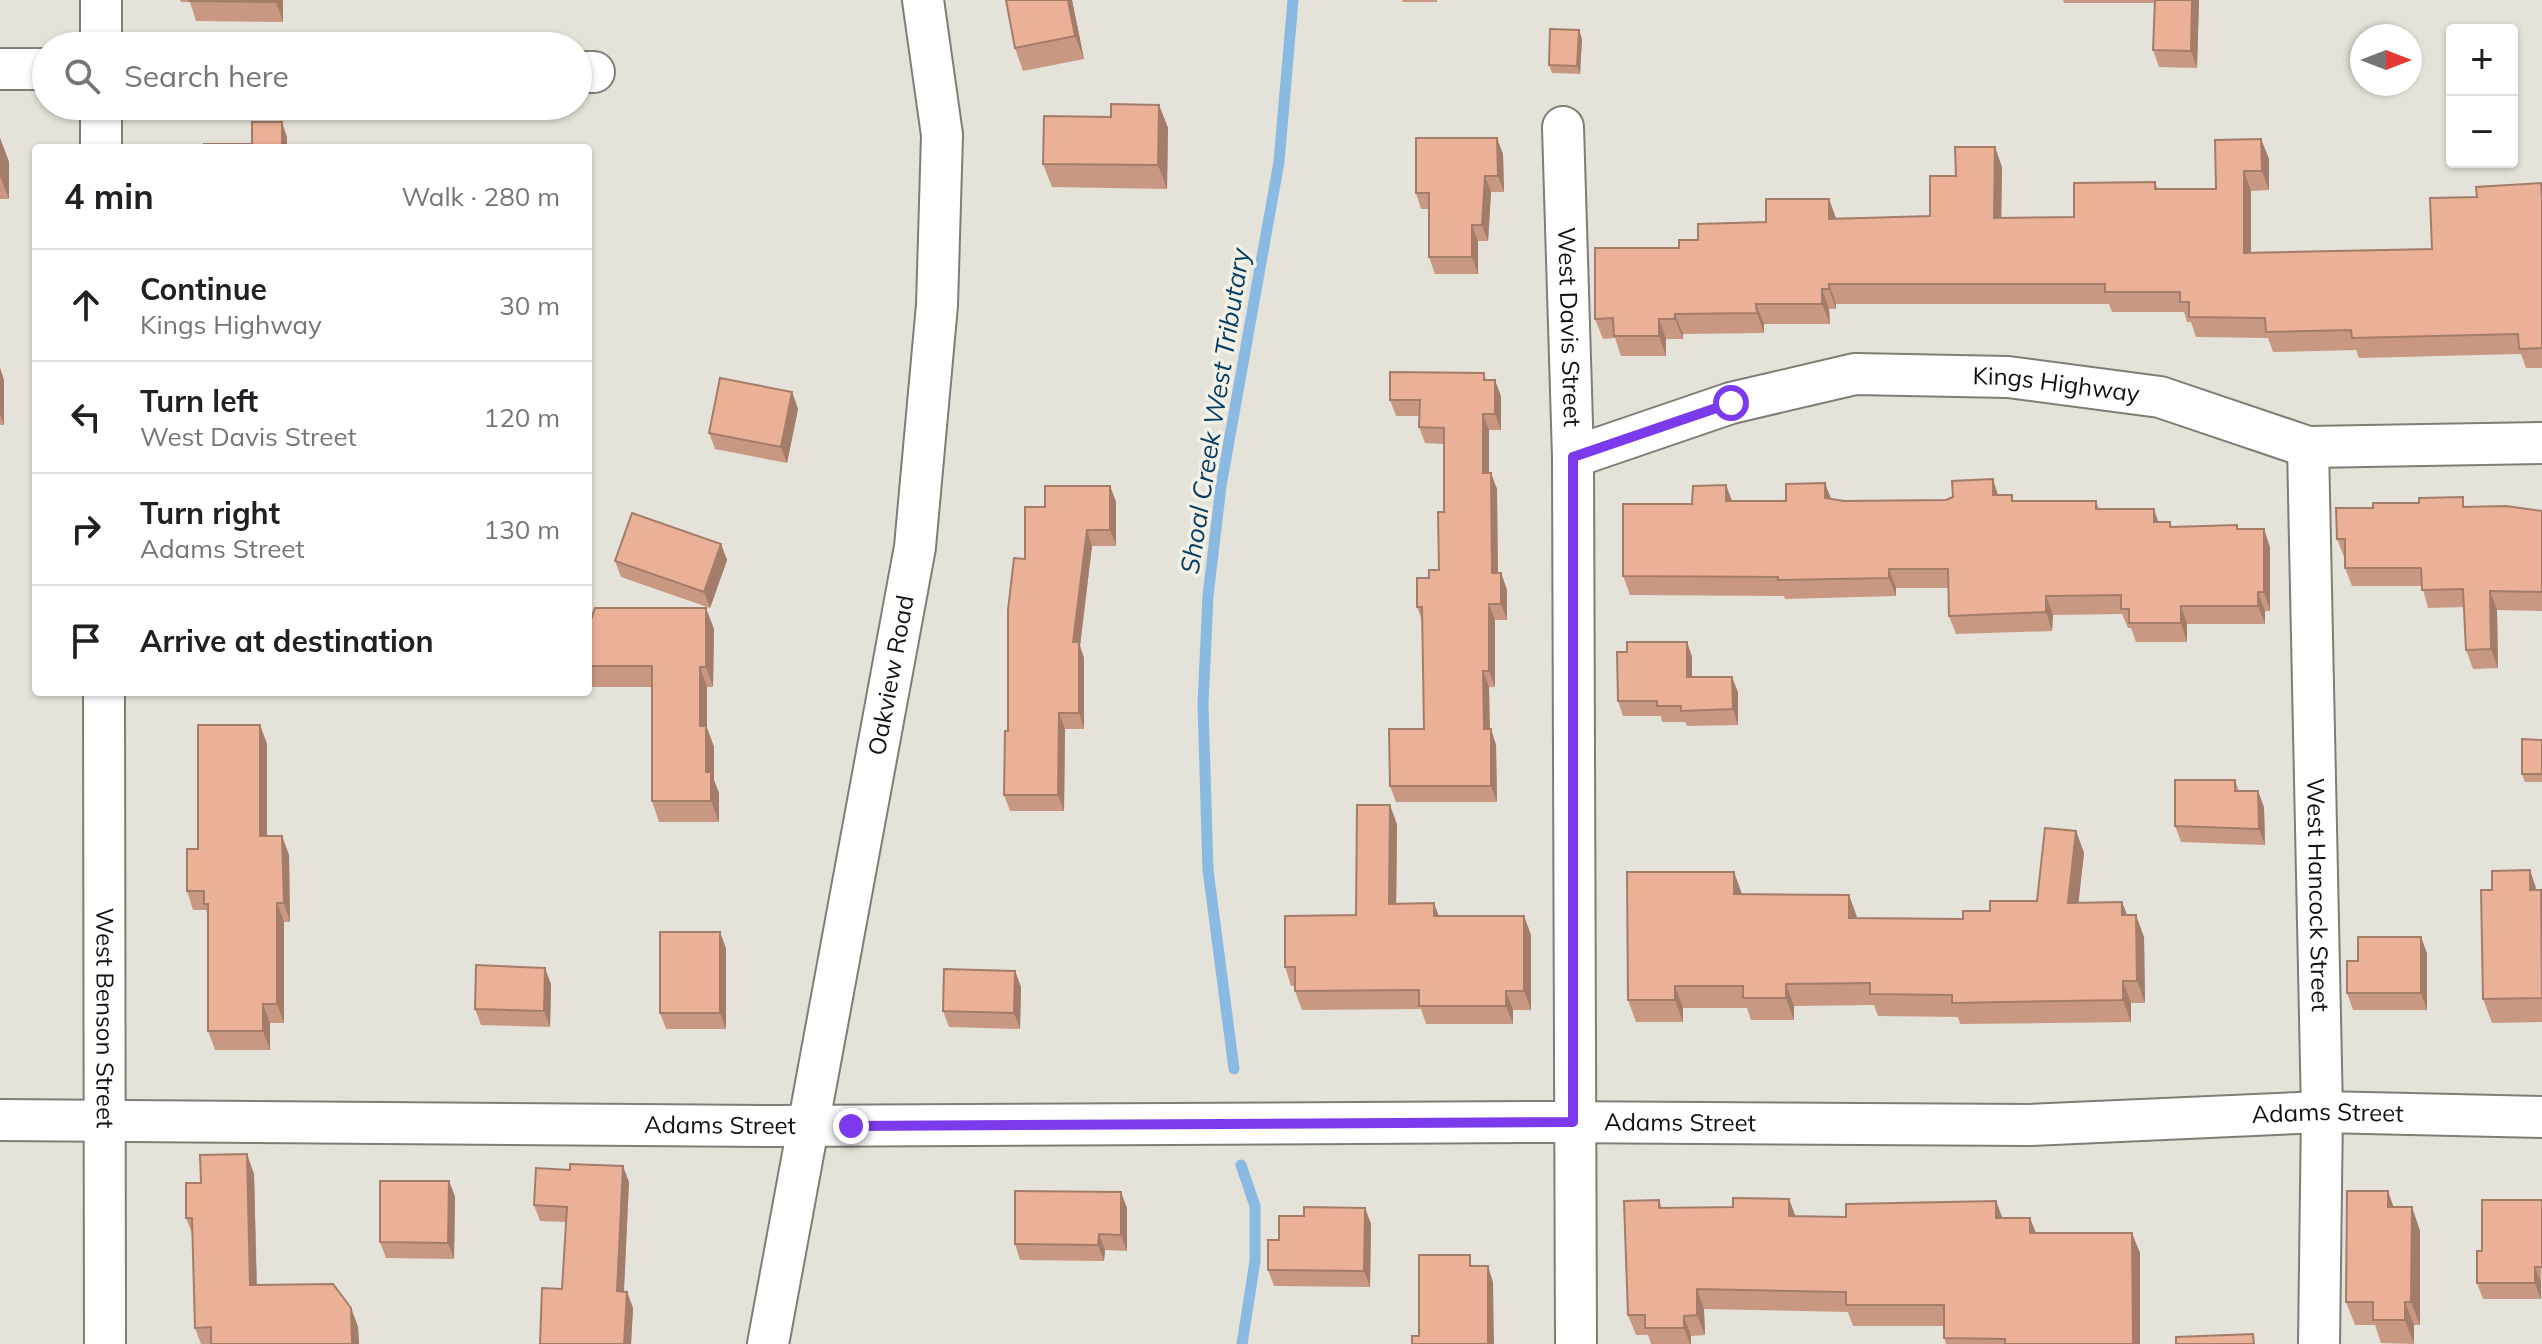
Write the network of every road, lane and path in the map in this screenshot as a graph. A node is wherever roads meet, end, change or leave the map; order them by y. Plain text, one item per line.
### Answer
1 (101, 0) edge
2 (923, 0) edge
3 (101, 32) edge
4 (0, 69) edge
5 (32, 69) edge
6 (101, 120) edge
7 (1563, 127) dead end
8 (101, 144) edge
9 (2542, 443) edge
10 (2308, 447) junction
11 (1573, 457) junction
12 (104, 696) edge
13 (2322, 1112) junction
14 (2542, 1117) edge
15 (106, 1119) junction
16 (0, 1120) edge
17 (1573, 1122) junction
18 (807, 1126) junction
19 (105, 1344) edge
20 (768, 1344) edge
21 (1576, 1344) edge
22 (2319, 1344) edge

1 - 3 street
2 - 18 street, Oakview Road
4 - 5 street
6 - 8 street
7 - 11 street, West Davis Street
9 - 10 street, Kings Highway
10 - 11 street, Kings Highway
10 - 13 street, West Hancock Street
11 - 17 street, West Davis Street
12 - 15 street, West Benson Street
13 - 14 street, Adams Street
13 - 17 street, Adams Street
13 - 22 street, West Hancock Street
15 - 16 street, Adams Street
15 - 18 street, Adams Street
15 - 19 street, West Benson Street
17 - 18 street, Adams Street
17 - 21 street, West Davis Street
18 - 20 street, Oakview Road

